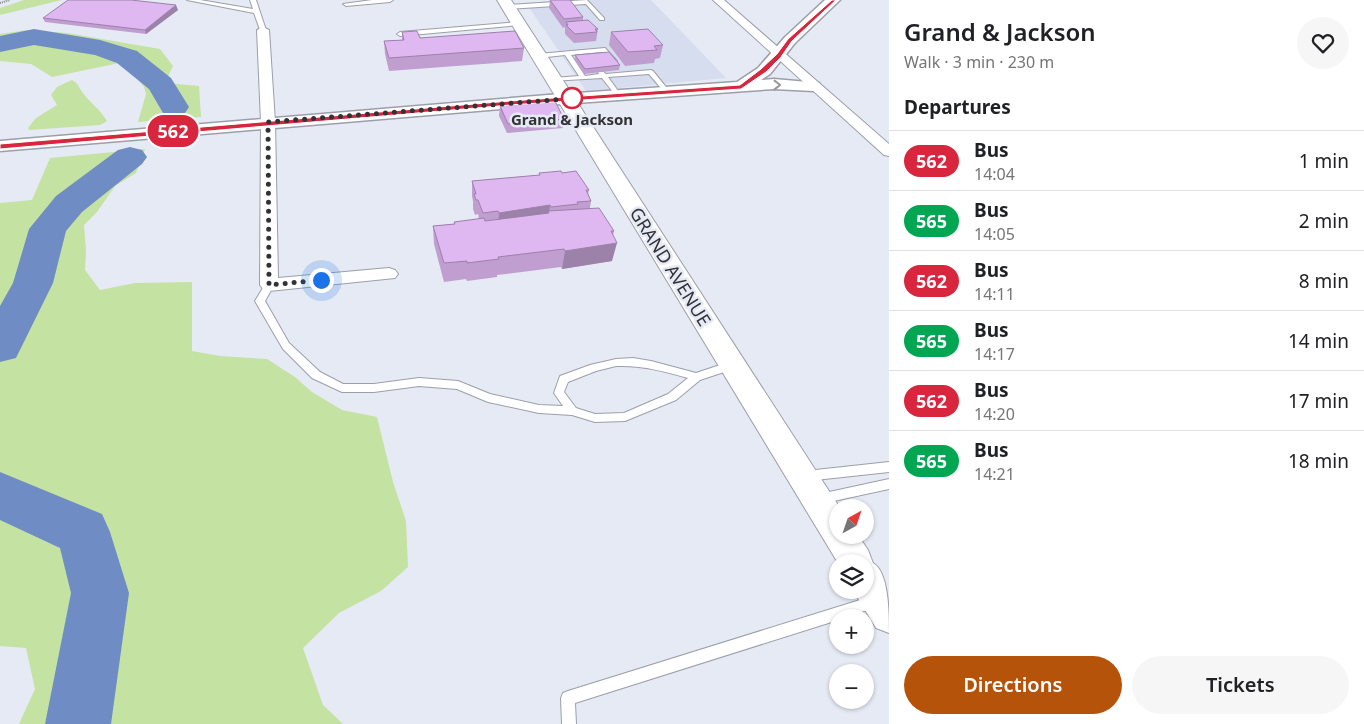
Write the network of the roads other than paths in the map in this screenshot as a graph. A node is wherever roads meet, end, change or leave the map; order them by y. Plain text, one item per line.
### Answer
1 (190, 0) edge
2 (253, 0) edge
3 (390, 0) edge
4 (718, 0) edge
5 (834, 0) edge
6 (346, 4) dead end
7 (506, 4) edge
8 (256, 11) junction
9 (602, 19) dead end
10 (518, 24) junction
11 (263, 30) joint
12 (400, 34) edge
13 (585, 52) junction
14 (567, 54) junction
15 (779, 55) junction
16 (538, 56) junction
17 (591, 59) edge
18 (602, 74) junction
19 (625, 74) junction
20 (583, 78) junction
21 (813, 86) junction
22 (741, 87) junction
23 (559, 89) junction
24 (667, 92) junction
25 (618, 95) junction
26 (268, 122) junction
27 (0, 146) edge
28 (889, 152) edge
29 (389, 274) dead end
30 (269, 285) junction
31 (732, 365) junction
32 (696, 377) junction
33 (572, 411) junction
34 (889, 467) edge
35 (802, 477) junction
36 (889, 484) edge
37 (816, 500) junction
38 (829, 520) edge
39 (878, 597) edge
40 (569, 724) edge

1 - 8 lane
2 - 8 lane
3 - 6 lane
4 - 15 street
5 - 15 street
7 - 9 lane
7 - 10 main road, GRAND AVENUE
8 - 11 lane
10 - 12 lane
10 - 16 main road, GRAND AVENUE
11 - 26 street
13 - 14 lane
13 - 17 lane
13 - 19 lane
14 - 16 lane
14 - 20 lane
15 - 21 street
15 - 22 street
16 - 23 main road, GRAND AVENUE
18 - 19 lane
18 - 20 lane
18 - 25 lane
19 - 24 lane
20 - 23 lane
22 -> 21 street
21 - 28 street
22 - 24 street
23 - 25 street
23 - 26 street
23 - 31 main road, GRAND AVENUE
24 - 25 street
26 - 27 street
26 - 30 street
29 - 30 street
30 - 33 lane
31 - 32 lane
31 - 35 main road, GRAND AVENUE
32 - 33 lane
32 - 33 lane
34 - 35 lane
35 - 37 main road, GRAND AVENUE
36 - 37 lane
37 - 38 main road, GRAND AVENUE
39 - 40 lane

